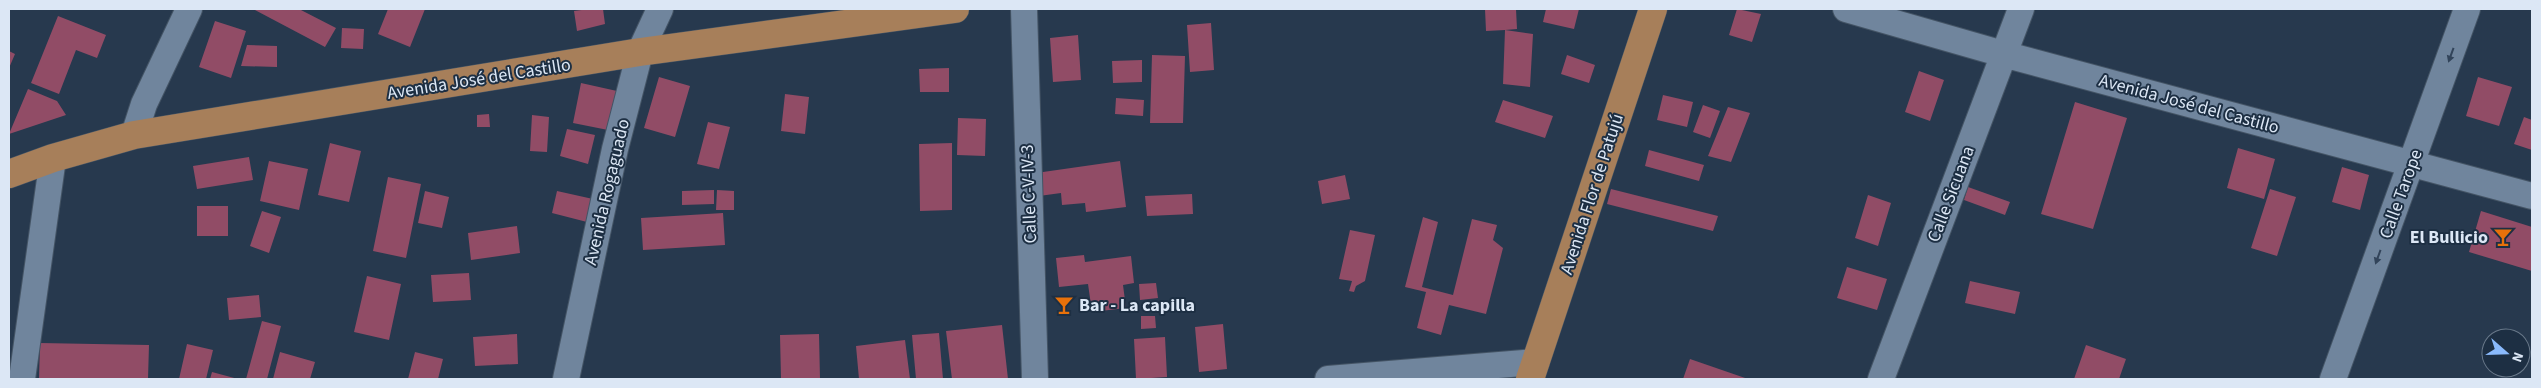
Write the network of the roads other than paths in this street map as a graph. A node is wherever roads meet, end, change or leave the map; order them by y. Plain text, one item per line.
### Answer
1 (188, 9) edge
2 (660, 9) edge
3 (955, 9) edge
4 (1024, 9) edge
5 (1654, 9) edge
6 (1846, 9) edge
7 (2021, 9) edge
8 (2468, 9) edge
9 (640, 52) junction
10 (2003, 54) junction
11 (134, 135) junction
12 (54, 158) junction
13 (2412, 164) junction
14 (9, 174) edge
15 (2532, 196) edge
16 (1533, 371) edge
17 (22, 379) edge
18 (566, 379) edge
19 (1035, 379) edge
20 (1328, 379) edge
21 (1881, 379) edge
22 (2333, 379) edge

1 - 11 street
2 - 9 street, Avenida Rogaguado
3 - 9 main road, Avenida José del Castillo
4 - 19 street, Calle C-V-IV-3
5 - 16 main road, Avenida Flor de Patujú
6 - 10 street, Avenida José del Castillo
7 - 10 street, Calle Sicuana
8 -> 13 street, Calle Tarope
9 - 11 main road, Avenida José del Castillo
9 - 18 street, Avenida Rogaguado
10 - 13 street, Avenida José del Castillo
10 - 21 street, Calle Sicuana
11 - 12 main road, Avenida José del Castillo
12 - 14 main road, Avenida José del Castillo
12 - 17 street
13 - 15 street, Avenida José del Castillo
13 -> 22 street, Calle Tarope
16 - 20 street

